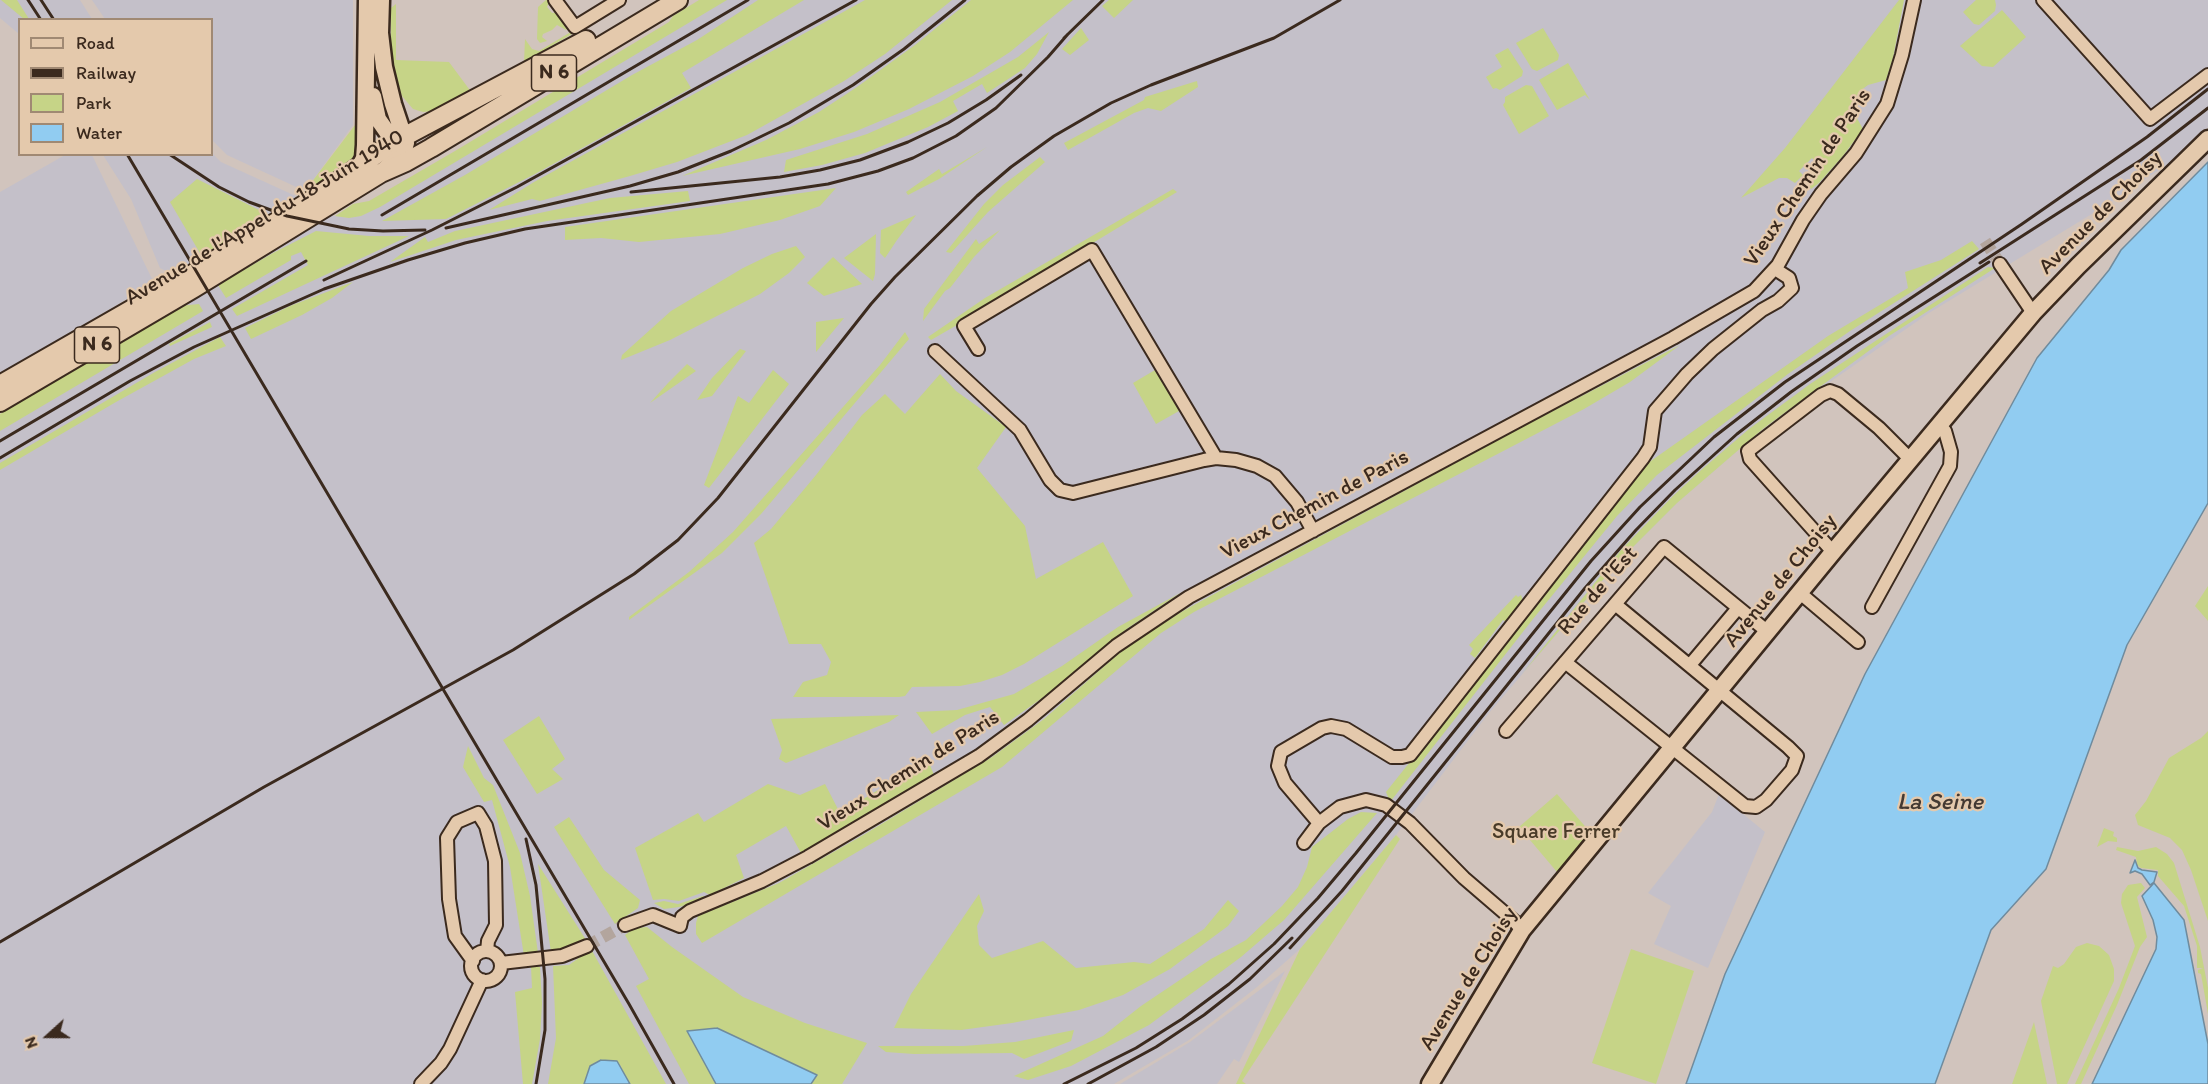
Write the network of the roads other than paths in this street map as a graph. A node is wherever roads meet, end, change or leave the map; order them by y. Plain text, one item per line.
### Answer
1 (367, 0) edge
2 (381, 0) edge
3 (555, 0) edge
4 (619, 0) edge
5 (655, 0) edge
6 (678, 0) edge
7 (1914, 0) edge
8 (2043, 0) edge
9 (367, 23) junction
10 (2208, 75) edge
11 (406, 139) junction
12 (2208, 139) edge
13 (431, 148) junction
14 (359, 168) junction
15 (381, 173) junction
16 (2000, 264) tunnel mouth
17 (1775, 269) junction
18 (2033, 313) junction
19 (978, 350) dead end
20 (935, 351) dead end
21 (0, 385) edge
22 (0, 402) edge
23 (1938, 426) junction
24 (1216, 458) junction
25 (1910, 459) junction
26 (1313, 531) junction
27 (1833, 552) junction
28 (1800, 593) junction
29 (1615, 604) junction
30 (1872, 607) dead end
31 (1738, 608) junction
32 (1768, 632) junction
33 (1858, 642) dead end
34 (1565, 662) junction
35 (1690, 665) junction
36 (1721, 691) junction
37 (1506, 731) dead end
38 (1672, 749) junction
39 (1320, 823) junction
40 (1304, 843) dead end
41 (625, 925) tunnel mouth
42 (1522, 930) junction
43 (587, 946) tunnel mouth
44 (487, 951) junction
45 (473, 961) junction
46 (501, 963) junction
47 (482, 980) junction
48 (421, 1084) edge
49 (1430, 1084) edge

1 - 9 main road
2 - 11 main road
3 - 4 street
5 - 11 main road, N 6
6 - 13 main road, N 6
7 - 17 street, Vieux Chemin de Paris
8 - 10 street
9 - 11 main road
9 - 14 main road
11 - 13 main road
11 - 14 main road, N 6
11 - 15 main road
12 - 18 main road, Avenue de Choisy
13 - 15 main road, Avenue de l'Appel du 18 Juin 1940 / N 6
14 - 21 main road, N 6
15 - 22 main road, Avenue de l'Appel du 18 Juin 1940 / N 6
16 - 18 street
17 - 26 street, Vieux Chemin de Paris
17 - 39 street
18 - 23 main road, Avenue de Choisy
19 - 24 street
20 - 24 street
23 - 25 main road, Avenue de Choisy
23 - 30 street
24 - 26 street
25 - 27 main road, Avenue de Choisy
25 - 27 street
26 - 41 street, Vieux Chemin de Paris
27 - 28 main road, Avenue de Choisy
28 - 32 main road, Avenue de Choisy
28 - 33 street
29 - 31 street, Rue de l'Est
29 - 34 street, Rue de l'Est
29 - 35 street
31 - 32 street
31 - 35 street
32 - 36 main road, Avenue de Choisy
34 - 37 street, Rue de l'Est
34 - 38 street
35 - 36 street
36 - 38 main road, Avenue de Choisy
36 - 38 street
38 - 42 main road, Avenue de Choisy
39 - 40 street
39 - 42 street
42 - 49 main road, Avenue de Choisy
43 - 46 street
44 - 45 street
44 - 45 street
44 - 46 street
45 - 47 street
46 - 47 street
47 - 48 street

